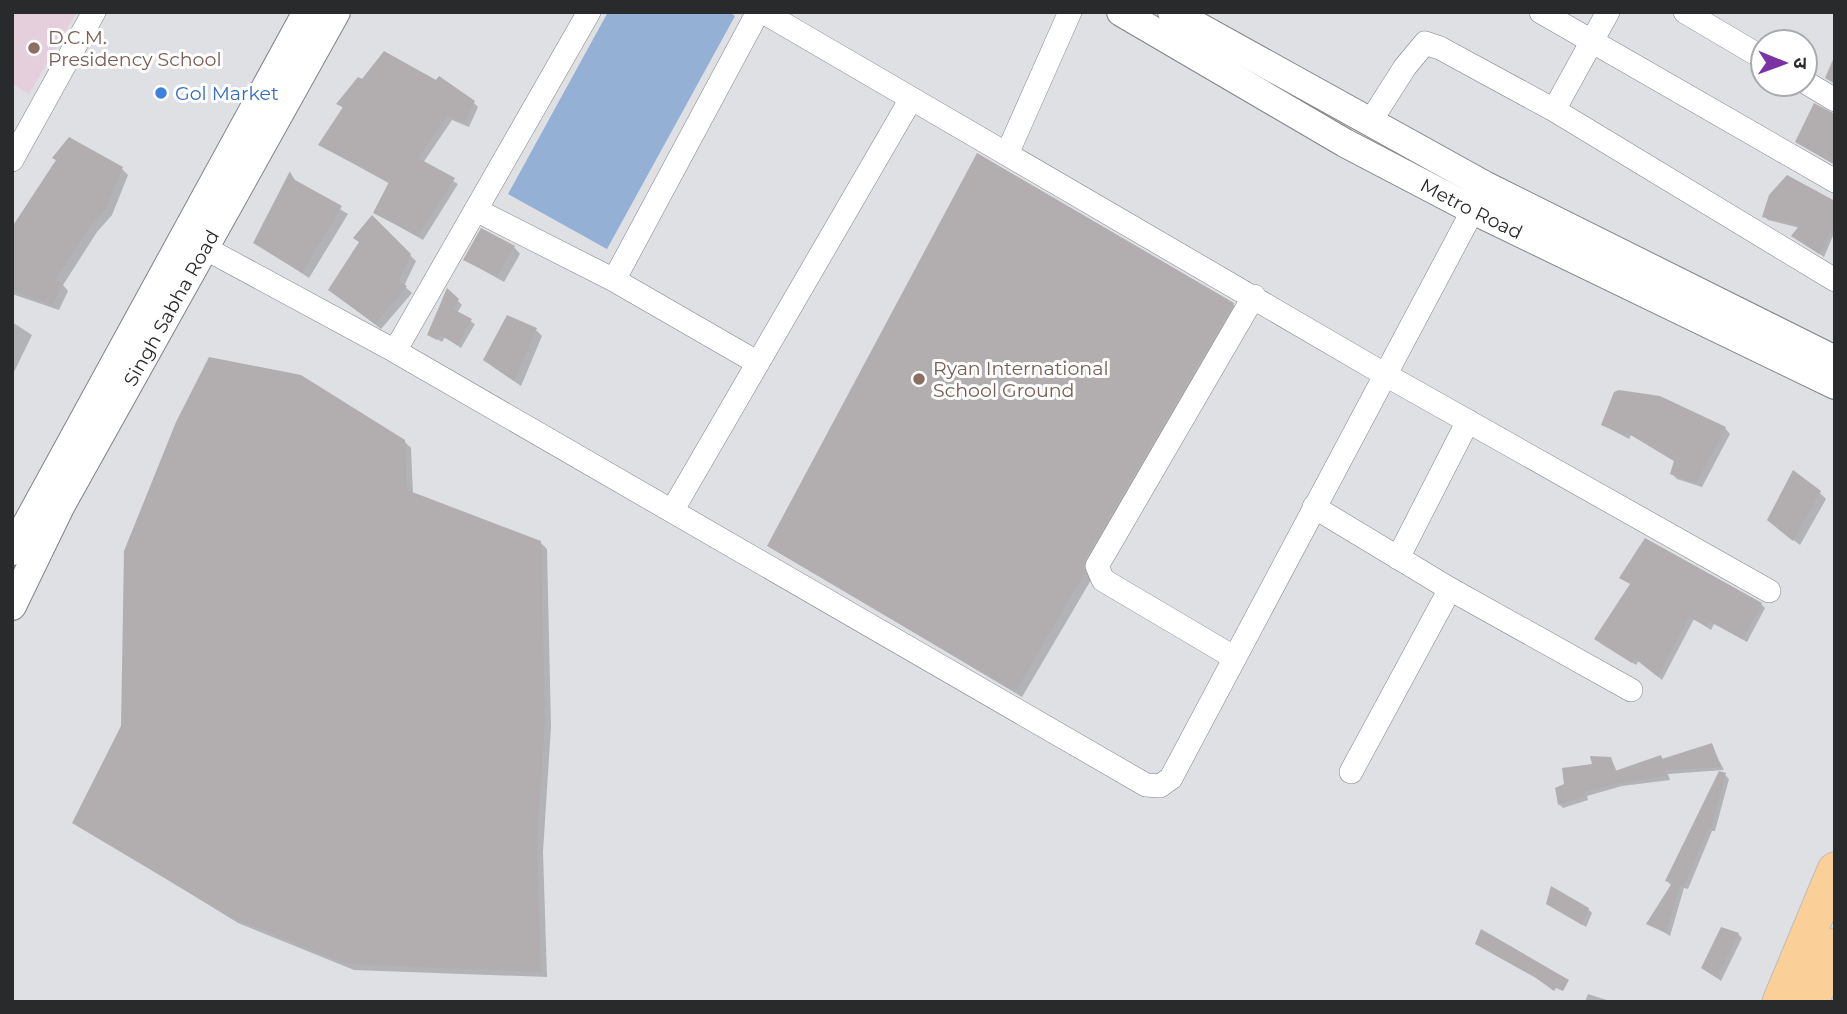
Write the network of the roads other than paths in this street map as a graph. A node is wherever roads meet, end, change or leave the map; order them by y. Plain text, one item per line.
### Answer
1 (94, 12) edge
2 (589, 12) edge
3 (760, 12) edge
4 (1070, 12) edge
5 (1121, 12) edge
6 (1172, 12) edge
7 (1541, 12) edge
8 (1608, 12) edge
9 (1685, 12) edge
10 (316, 15) edge
11 (1590, 40) junction
12 (1749, 50) edge
13 (1819, 90) edge
14 (911, 99) junction
15 (1835, 100) edge
16 (1554, 110) junction
17 (1370, 122) junction
18 (1007, 154) junction
19 (12, 160) edge
20 (1835, 181) edge
21 (1479, 198) junction
22 (476, 210) junction
23 (194, 243) junction
24 (614, 280) junction
25 (1835, 280) edge
26 (1254, 296) junction
27 (395, 351) junction
28 (1835, 360) edge
29 (758, 363) junction
30 (1384, 374) junction
31 (1835, 384) edge
32 (1468, 421) junction
33 (1314, 507) junction
34 (672, 511) junction
35 (12, 551) edge
36 (1398, 558) junction
37 (1450, 589) junction
38 (1769, 591) dead end
39 (12, 606) edge
40 (1235, 658) junction
41 (1631, 691) dead end
42 (1351, 772) dead end
43 (1835, 870) edge
44 (1835, 946) edge
45 (1780, 1002) edge
46 (1811, 1002) edge

1 - 19 street
2 - 22 street
3 - 14 street
3 - 24 street
4 - 18 street
5 - 21 street, Metro Road
6 - 17 street, Metro Road
7 - 11 street
8 - 11 street
9 - 12 street
10 - 23 street, Singh Sabha Road
11 - 16 street
11 - 20 street
13 - 15 street
14 - 18 street
14 - 29 street
16 - 17 street
16 - 25 street
17 - 21 street, Metro Road
18 - 26 street
21 - 28 street, Metro Road
21 - 30 street
21 - 31 street, Metro Road
22 - 24 street
22 - 27 street
23 - 27 street
23 - 35 street, Singh Sabha Road
23 - 39 street, Singh Sabha Road
24 - 29 street
26 - 30 street
26 - 40 street
27 - 34 street
29 - 34 street
30 - 32 street
30 - 33 street
32 - 36 street
32 - 38 street
33 - 36 street
33 - 40 street
34 - 40 street
36 - 37 street
37 - 41 street
37 - 42 street
43 - 45 main road
44 - 46 main road

